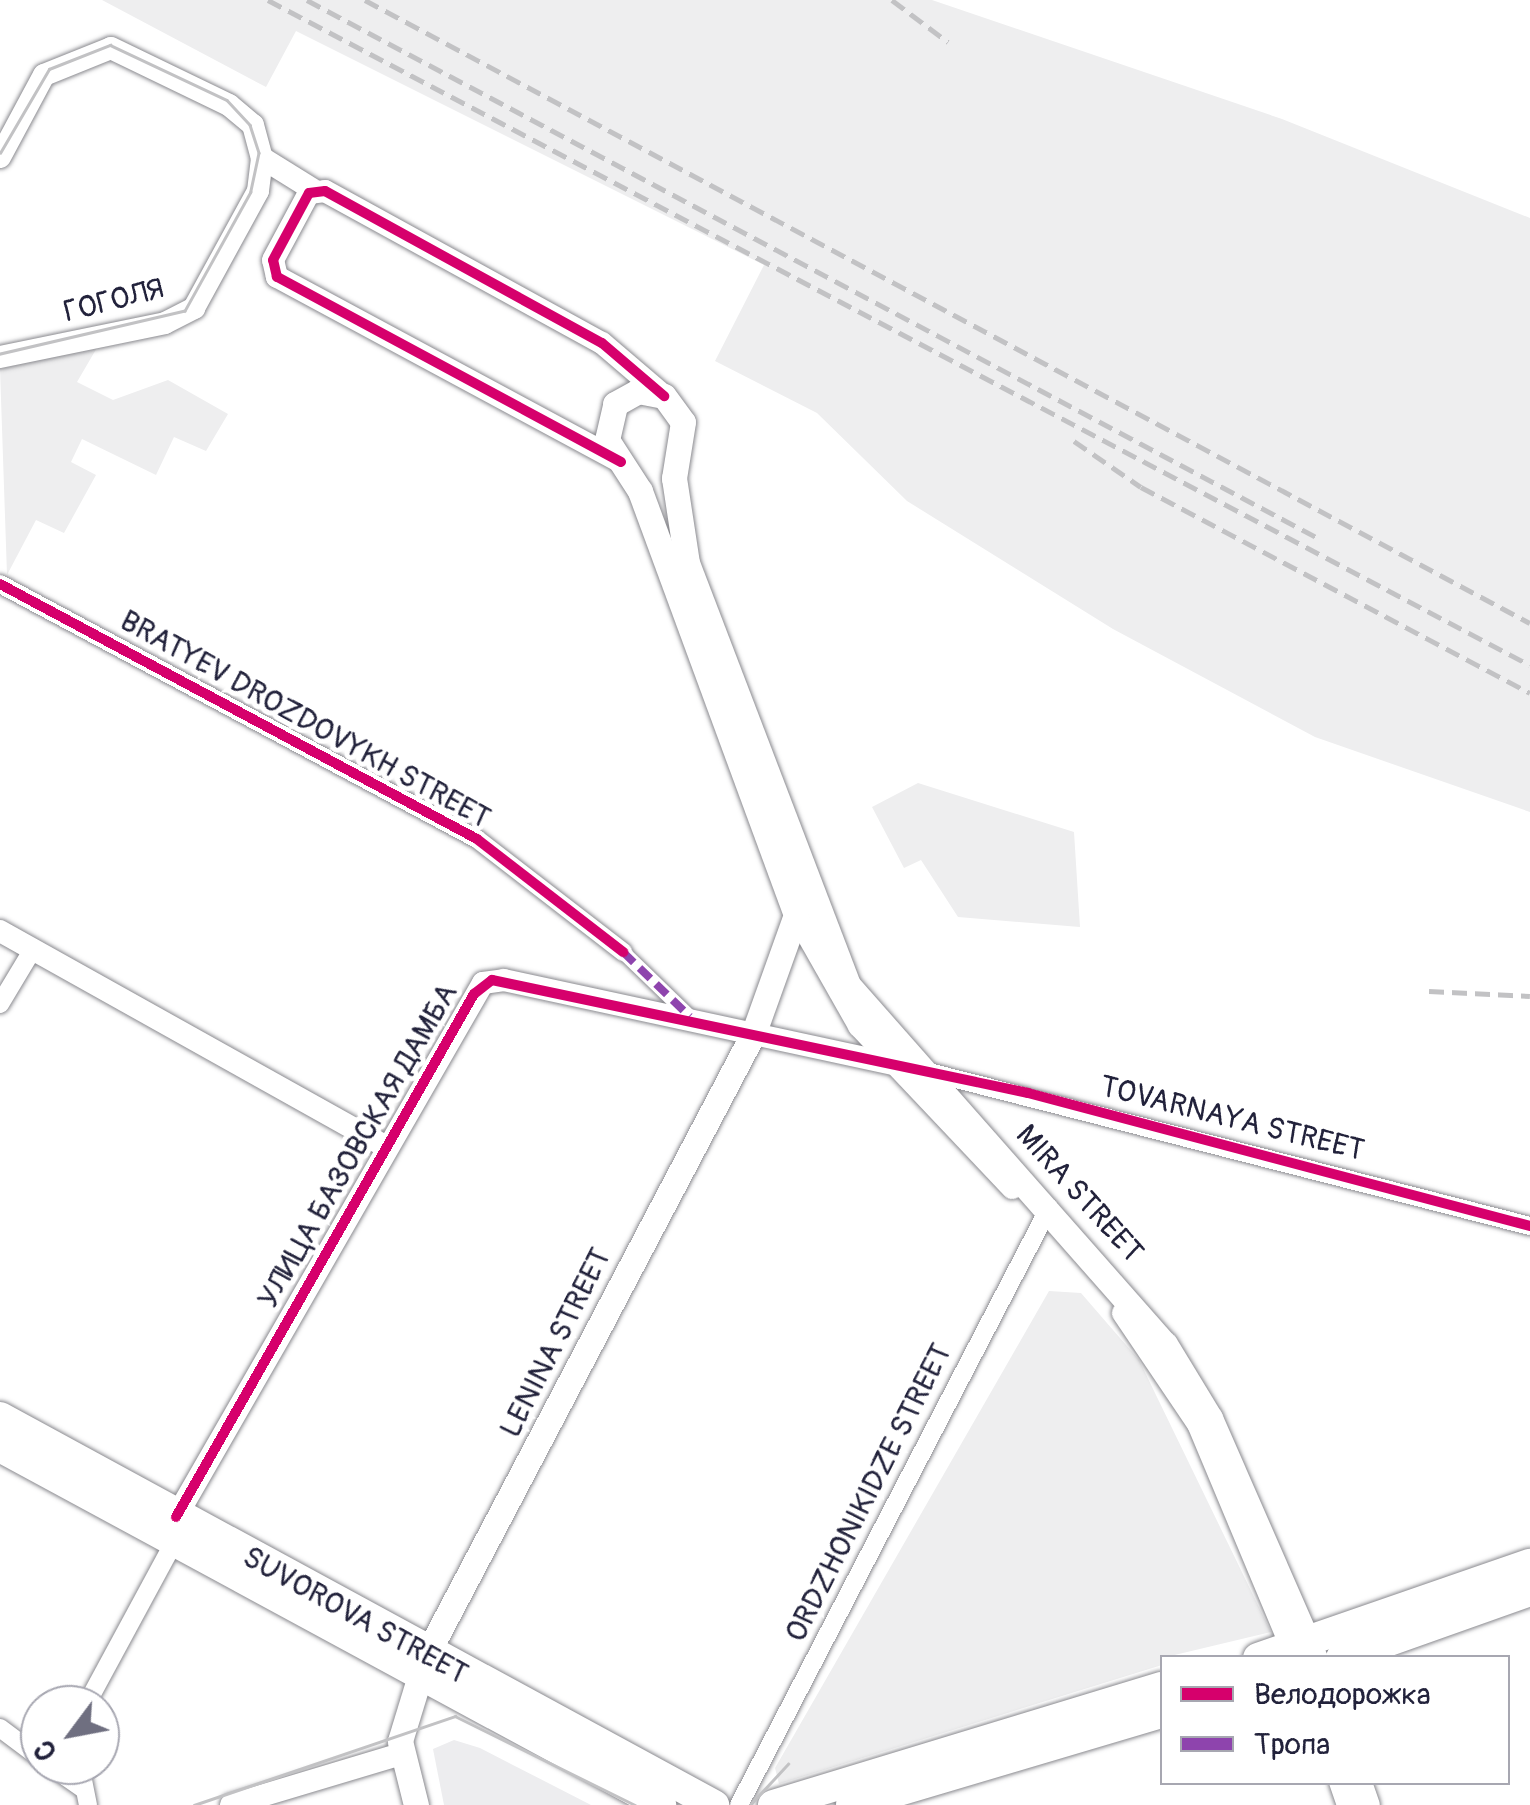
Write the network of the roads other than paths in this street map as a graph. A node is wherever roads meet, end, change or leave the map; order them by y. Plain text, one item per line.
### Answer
1 (0, 157) edge
2 (262, 158) junction
3 (312, 189) junction
4 (0, 358) edge
5 (664, 396) junction
6 (679, 449) junction
7 (621, 462) junction
8 (0, 584) edge
9 (796, 915) junction
10 (0, 930) edge
11 (33, 948) junction
12 (623, 952) joint
13 (0, 1004) edge
14 (690, 1018) junction
15 (754, 1032) junction
16 (892, 1062) junction
17 (920, 1070) junction
18 (386, 1146) junction
19 (1046, 1215) junction
20 (1530, 1226) edge
21 (0, 1417) edge
22 (0, 1447) edge
23 (174, 1530) junction
24 (1530, 1564) edge
25 (1530, 1591) edge
26 (1303, 1651) edge
27 (1277, 1655) edge
28 (1349, 1655) edge
29 (422, 1667) junction
30 (96, 1685) edge
31 (1160, 1688) edge
32 (1160, 1714) edge
33 (400, 1754) junction
34 (231, 1805) edge
35 (416, 1805) edge
36 (661, 1805) edge
37 (714, 1805) edge
38 (740, 1805) edge
39 (774, 1805) edge
40 (851, 1805) edge

1 - 2 street
2 - 3 street
2 - 4 street, ГОГОЛЯ
3 - 5 street
3 - 7 street
5 - 6 main road
5 - 7 main road
6 - 7 main road
6 - 17 main road, MIRA STREET
7 - 9 main road, MIRA STREET
8 - 12 street, BRATYEV DROZDOVYKH STREET
9 - 15 main road, LENINA STREET
9 - 16 street, MIRA STREET
10 - 11 street
11 - 13 street
11 - 18 street
12 - 14 street
14 - 15 street, УЛИЦА БАЗОВСКАЯ ДАМБА
14 - 18 street, УЛИЦА БАЗОВСКАЯ ДАМБА
15 - 16 street, УЛИЦА БАЗОВСКАЯ ДАМБА
15 - 29 main road, LENINA STREET
16 - 17 street, УЛИЦА БАЗОВСКАЯ ДАМБА
16 - 19 street, MIRA STREET
17 - 19 main road, MIRA STREET
17 - 20 street, TOVARNAYA STREET
18 - 23 street, УЛИЦА БАЗОВСКАЯ ДАМБА
19 - 26 main road, MIRA STREET
19 - 38 street, ORDZHONIKIDZE STREET
21 - 23 main road, SUVOROVA STREET
22 - 23 main road, SUVOROVA STREET
23 - 29 main road, SUVOROVA STREET
23 - 30 street, УЛИЦА БАЗОВСКАЯ ДАМБА
24 - 26 main road
25 - 28 main road
26 - 27 main road
29 - 33 main road, LENINA STREET
29 - 36 main road, SUVOROVA STREET
29 - 37 main road, SUVOROVA STREET
31 - 39 main road
32 - 40 main road
33 - 34 street
33 - 35 main road

